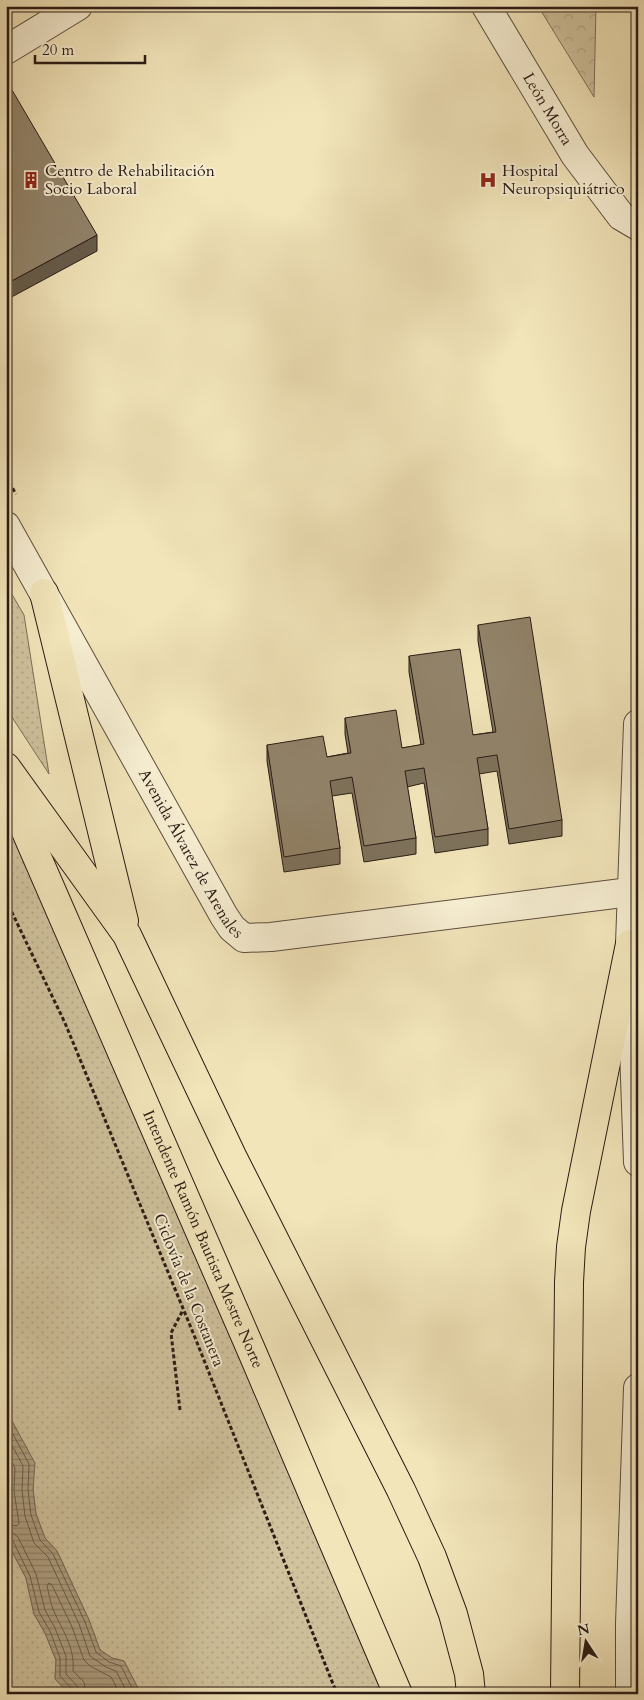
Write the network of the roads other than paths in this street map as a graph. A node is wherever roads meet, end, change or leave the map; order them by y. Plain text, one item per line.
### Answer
1 (78, 6) edge
2 (486, 6) edge
3 (6, 50) edge
4 (638, 226) edge
5 (6, 526) edge
6 (44, 593) junction
7 (638, 724) edge
8 (6, 767) edge
9 (6, 786) edge
10 (635, 891) edge
11 (127, 935) junction
12 (630, 944) junction
13 (638, 1162) edge
14 (638, 1388) edge
15 (635, 1539) edge
16 (470, 1684) edge
17 (398, 1694) edge
18 (565, 1694) edge
19 (630, 1694) edge

1 - 3 street
2 - 4 street, León Morra
5 - 6 street, Avenida Álvarez de Arenales
6 - 10 street, Avenida Álvarez de Arenales
6 - 11 main road
7 - 10 street
8 - 11 main road
9 - 17 main road, Intendente Ramón Bautista Mestre Norte
10 - 12 street
11 - 16 main road
12 - 13 street
12 - 18 main road
14 - 15 street
15 - 19 street

